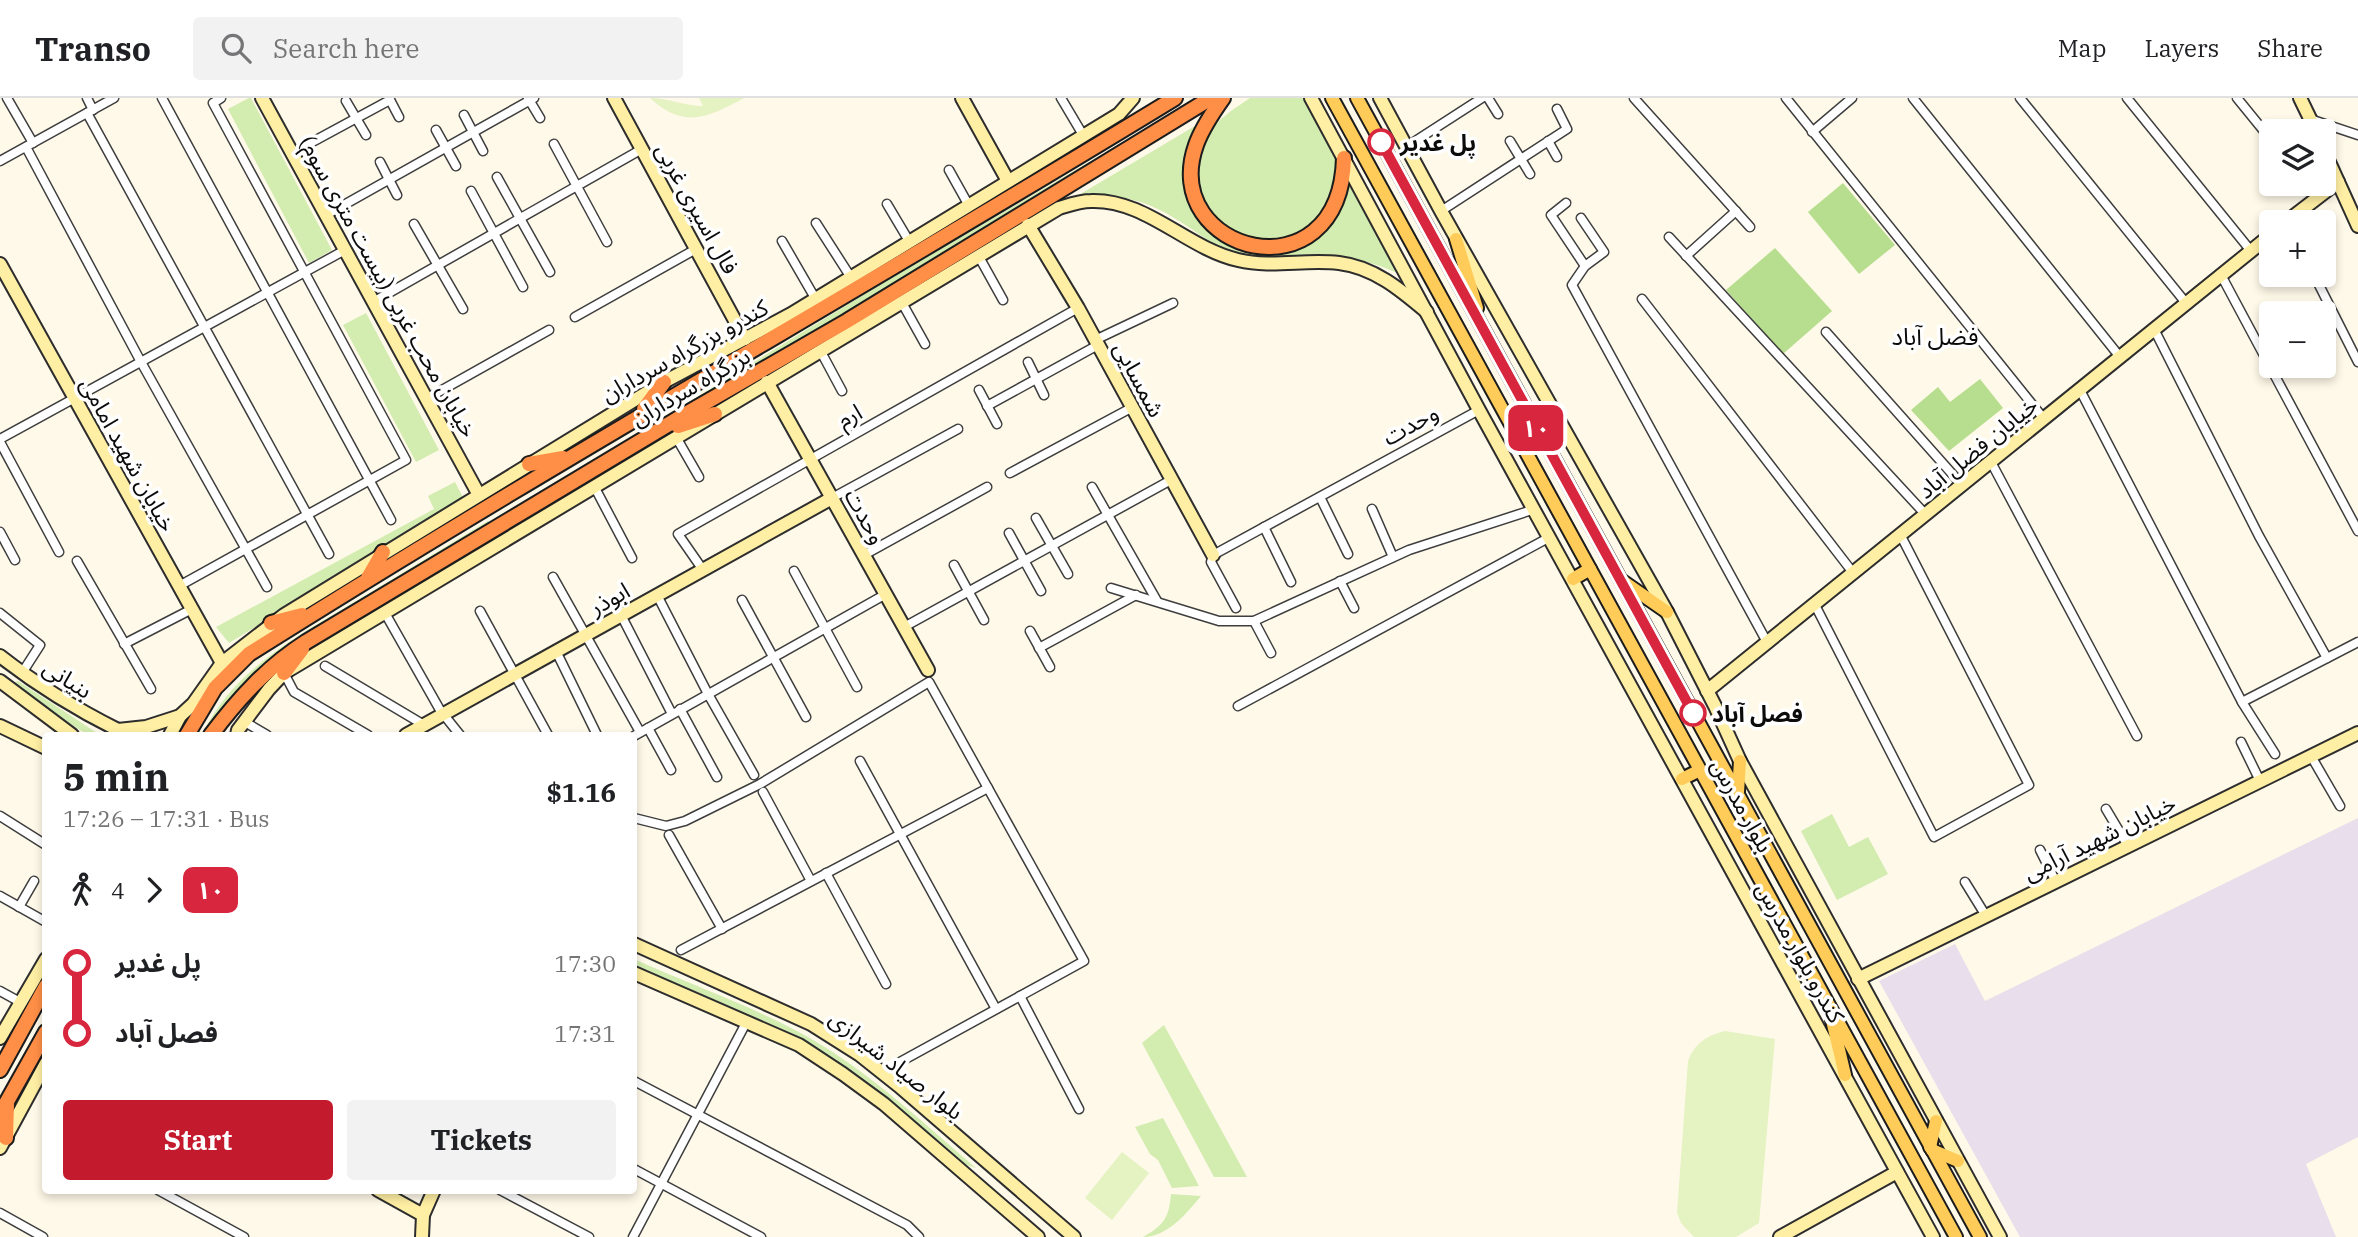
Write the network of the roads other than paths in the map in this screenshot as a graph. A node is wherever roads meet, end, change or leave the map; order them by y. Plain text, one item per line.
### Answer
1 (8, 98) edge
2 (87, 98) edge
3 (114, 98) edge
4 (162, 98) edge
5 (262, 98) edge
6 (614, 98) edge
7 (962, 98) edge
8 (1061, 98) edge
9 (1133, 98) edge
10 (1174, 98) edge
11 (1211, 98) edge
12 (1223, 98) edge
13 (1311, 98) edge
14 (1332, 98) edge
15 (1357, 98) edge
16 (1482, 98) edge
17 (1488, 98) edge
18 (1634, 98) edge
19 (1786, 98) edge
20 (1852, 98) edge
21 (1913, 98) edge
22 (2020, 98) edge
23 (2127, 98) edge
24 (2237, 98) edge
25 (2300, 98) edge
26 (389, 99) edge
27 (530, 99) edge
28 (217, 100) edge
29 (346, 101) dead end
30 (1384, 101) edge
31 (1557, 109) dead end
32 (90, 111) junction
33 (1498, 114) dead end
34 (464, 115) dead end
35 (399, 117) dead end
36 (356, 118) junction
37 (540, 118) dead end
38 (2310, 119) edge
39 (2259, 125) edge
40 (2336, 128) edge
41 (436, 130) dead end
42 (473, 132) junction
43 (1812, 132) junction
44 (366, 135) dead end
45 (1083, 135) junction
46 (2358, 135) edge
47 (1510, 141) dead end
48 (1548, 141) junction
49 (554, 144) dead end
50 (29, 145) junction
51 (446, 147) junction
52 (1405, 147) junction
53 (642, 149) junction
54 (483, 151) dead end
55 (292, 153) junction
56 (1558, 157) dead end
57 (1344, 158) junction
58 (1521, 159) junction
59 (0, 161) edge
60 (380, 162) dead end
61 (456, 166) dead end
62 (949, 170) dead end
63 (1530, 174) dead end
64 (497, 177) dead end
65 (2336, 178) edge
66 (389, 179) junction
67 (1008, 181) junction
68 (2338, 182) junction
69 (576, 187) junction
70 (471, 191) dead end
71 (397, 195) dead end
72 (2317, 197) joint
73 (1566, 203) dead end
74 (887, 204) dead end
75 (968, 204) junction
76 (2301, 210) edge
77 (1441, 211) junction
78 (1736, 211) junction
79 (326, 215) junction
80 (1581, 218) dead end
81 (520, 219) junction
82 (816, 223) dead end
83 (414, 224) dead end
84 (1028, 225) junction
85 (2358, 226) edge
86 (1750, 227) dead end
87 (494, 233) junction
88 (1669, 237) dead end
89 (1456, 239) junction
90 (782, 241) dead end
91 (909, 241) junction
92 (607, 242) dead end
93 (2259, 244) edge
94 (696, 249) junction
95 (345, 250) junction
96 (2250, 251) junction
97 (978, 255) junction
98 (1686, 256) junction
99 (0, 264) edge
100 (438, 265) junction
101 (1585, 266) junction
102 (306, 271) junction
103 (550, 272) dead end
104 (2221, 275) junction
105 (850, 276) junction
106 (523, 287) dead end
107 (2320, 287) edge
108 (267, 292) junction
109 (1642, 299) dead end
110 (1003, 300) dead end
111 (901, 301) junction
112 (373, 302) junction
113 (1173, 303) dead end
114 (2186, 303) junction
115 (816, 306) junction
116 (1078, 308) junction
117 (463, 309) dead end
118 (1426, 312) junction
119 (791, 314) joint
120 (575, 317) dead end
121 (848, 321) junction
122 (205, 326) junction
123 (549, 330) dead end
124 (2154, 330) junction
125 (1484, 331) junction
126 (1826, 332) dead end
127 (745, 339) junction
128 (1097, 343) junction
129 (925, 344) dead end
130 (814, 353) junction
131 (2120, 357) junction
132 (141, 362) junction
133 (1028, 362) dead end
134 (2358, 362) edge
135 (1504, 369) junction
136 (1037, 379) junction
137 (1485, 379) junction
138 (664, 382) junction
139 (767, 382) junction
140 (979, 390) dead end
141 (2080, 390) junction
142 (842, 391) dead end
143 (1044, 395) dead end
144 (74, 398) junction
145 (426, 399) junction
146 (987, 406) junction
147 (1131, 408) junction
148 (1479, 410) junction
149 (715, 414) junction
150 (638, 416) junction
151 (2044, 419) junction
152 (997, 424) dead end
153 (958, 429) dead end
154 (650, 435) junction
155 (676, 437) junction
156 (0, 441) edge
157 (571, 457) junction
158 (810, 459) junction
159 (1991, 462) junction
160 (529, 464) junction
161 (1010, 473) dead end
162 (699, 477) dead end
163 (370, 479) junction
164 (1171, 480) junction
165 (1962, 485) junction
166 (594, 486) junction
167 (987, 487) dead end
168 (1092, 487) dead end
169 (479, 495) junction
170 (1320, 497) junction
171 (832, 498) junction
172 (500, 500) junction
173 (1372, 509) dead end
174 (1535, 509) junction
175 (308, 514) junction
176 (1108, 515) junction
177 (1926, 515) junction
178 (512, 518) junction
179 (1036, 518) dead end
180 (391, 520) dead end
181 (1264, 527) junction
182 (2358, 531) edge
183 (0, 532) edge
184 (1009, 533) dead end
185 (1901, 536) junction
186 (1550, 537) junction
187 (1052, 546) junction
188 (246, 548) junction
189 (59, 552) dead end
190 (383, 552) junction
191 (329, 554) dead end
192 (1349, 554) dead end
193 (864, 555) junction
194 (1213, 555) junction
195 (1393, 557) junction
196 (632, 558) dead end
197 (15, 560) dead end
198 (77, 561) dead end
199 (1024, 561) junction
200 (954, 565) dead end
201 (1590, 569) junction
202 (703, 570) junction
203 (794, 571) dead end
204 (1854, 574) junction
205 (1068, 575) dead end
206 (553, 577) dead end
207 (1619, 578) junction
208 (1573, 579) junction
209 (1340, 581) junction
210 (366, 582) junction
211 (1291, 582) dead end
212 (179, 586) junction
213 (267, 587) dead end
214 (1111, 588) dead end
215 (1041, 591) dead end
216 (969, 592) junction
217 (886, 594) junction
218 (657, 595) junction
219 (1136, 595) junction
220 (742, 600) dead end
221 (1157, 601) junction
222 (1815, 605) junction
223 (1236, 608) dead end
224 (1354, 608) dead end
225 (192, 609) junction
226 (317, 611) junction
227 (480, 611) dead end
228 (1667, 612) junction
229 (0, 613) edge
230 (385, 613) junction
231 (621, 615) junction
232 (984, 620) dead end
233 (1254, 621) junction
234 (271, 623) junction
235 (904, 627) junction
236 (825, 628) junction
237 (1030, 631) dead end
238 (585, 635) junction
239 (306, 642) junction
240 (2358, 642) edge
241 (124, 644) junction
242 (1768, 644) junction
243 (1039, 648) junction
244 (556, 651) junction
245 (1271, 653) dead end
246 (0, 656) edge
247 (773, 657) junction
248 (2327, 658) junction
249 (222, 663) junction
250 (325, 666) dead end
251 (1050, 667) dead end
252 (22, 673) junction
253 (284, 673) junction
254 (515, 674) junction
255 (929, 676) junction
256 (5, 685) edge
257 (857, 687) dead end
258 (151, 689) dead end
259 (1707, 691) junction
260 (708, 694) junction
261 (2242, 702) junction
262 (1238, 706) dead end
263 (676, 712) junction
264 (443, 714) junction
265 (180, 716) junction
266 (806, 717) dead end
267 (424, 725) junction
268 (0, 726) edge
269 (239, 730) edge
270 (68, 732) edge
271 (117, 732) edge
272 (124, 732) edge
273 (172, 732) edge
274 (189, 732) edge
275 (213, 732) edge
276 (363, 732) edge
277 (411, 732) edge
278 (458, 732) edge
279 (546, 732) edge
280 (596, 732) edge
281 (640, 732) edge
282 (2358, 733) edge
283 (2137, 736) dead end
284 (2241, 742) dead end
285 (42, 746) edge
286 (2275, 754) dead end
287 (2311, 756) junction
288 (860, 761) dead end
289 (1740, 761) junction
290 (671, 771) dead end
291 (1700, 771) junction
292 (754, 775) dead end
293 (717, 777) dead end
294 (1682, 779) junction
295 (2260, 781) junction
296 (988, 788) junction
297 (763, 792) dead end
298 (1738, 793) junction
299 (2340, 806) dead end
300 (2106, 808) dead end
301 (0, 816) edge
302 (637, 819) edge
303 (900, 834) junction
304 (669, 835) dead end
305 (42, 842) edge
306 (2128, 846) junction
307 (2040, 850) dead end
308 (826, 873) junction
309 (34, 881) dead end
310 (811, 881) junction
311 (1965, 882) dead end
312 (2056, 882) junction
313 (0, 896) edge
314 (19, 907) junction
315 (1986, 916) junction
316 (42, 920) edge
317 (722, 929) junction
318 (637, 945) edge
319 (681, 950) dead end
320 (42, 966) edge
321 (637, 975) edge
322 (1858, 979) junction
323 (886, 984) dead end
324 (0, 992) edge
325 (42, 993) edge
326 (1020, 996) junction
327 (20, 1002) junction
328 (1829, 1006) junction
329 (996, 1009) junction
330 (747, 1021) junction
331 (0, 1038) edge
332 (42, 1039) edge
333 (900, 1062) dead end
334 (0, 1070) edge
335 (42, 1070) edge
336 (1845, 1075) junction
337 (637, 1083) edge
338 (8, 1100) junction
339 (1079, 1109) dead end
340 (0, 1114) edge
341 (698, 1115) junction
342 (1936, 1121) junction
343 (3, 1143) edge
344 (1931, 1149) junction
345 (1958, 1161) junction
346 (986, 1162) junction
347 (637, 1171) edge
348 (1897, 1172) junction
349 (971, 1180) junction
350 (661, 1184) junction
351 (165, 1194) edge
352 (384, 1194) edge
353 (432, 1194) edge
354 (508, 1194) edge
355 (0, 1213) edge
356 (423, 1215) junction
357 (231, 1234) edge
358 (43, 1237) edge
359 (244, 1237) edge
360 (422, 1237) edge
361 (589, 1237) edge
362 (634, 1237) edge
363 (761, 1237) edge
364 (919, 1237) edge
365 (1038, 1237) edge
366 (1074, 1237) edge
367 (1780, 1237) edge
368 (1933, 1237) edge
369 (1956, 1237) edge
370 (1980, 1237) edge
371 (2000, 1237) edge

1 - 50 street
2 - 32 street
3 - 32 street
4 - 108 street
5 - 55 main road, خیابان محب غربی (بیست متری سوم)
6 - 53 main road, فال اسیری غربی
7 - 67 main road
8 - 45 street
9 - 45 main road
10 - 115 highway, بزرگراه سرداران
11 - 121 highway, بزرگراه سرداران
12 - 57 highway
13 - 57 main road, کندرو بلوار مدرس
14 - 137 main road, بلوار مدرس
15 - 125 main road, بلوار مدرس
16 - 52 street
17 - 33 street
18 - 78 street
19 - 43 street
20 - 43 street
21 - 131 street
22 - 114 street
23 - 96 street
24 - 39 street
25 - 38 main road
26 - 35 street
26 - 36 street
27 - 37 street
27 - 42 street
28 - 102 street
29 - 36 street
30 - 52 main road, کندرو بلوار مدرس
31 - 48 street
32 - 50 street
32 - 122 street
34 - 42 street
36 - 44 street
36 - 55 street
40 - 46 street
41 - 51 street
42 - 51 street
42 - 54 street
43 - 151 street
45 - 67 main road
47 - 58 street
48 - 56 street
48 - 58 street
49 - 69 street
50 - 59 street
50 - 132 street
51 - 61 street
51 - 66 street
52 - 77 main road, کندرو بلوار مدرس
53 - 69 street
53 - 94 main road, فال اسیری غربی
55 - 79 main road, خیابان محب غربی (بیست متری سوم)
57 - 118 main road, کندرو بلوار مدرس
58 - 63 street
58 - 77 street
60 - 66 street
62 - 75 street
64 - 81 street
65 - 68 main road
66 - 71 street
66 - 79 street
67 - 75 main road
68 - 72 main road
68 - 85 main road
69 - 81 street
69 - 92 street
70 - 87 street
72 - 76 main road
73 - 101 street
74 - 91 street
75 - 91 main road
77 - 89 main road, کندرو بلوار مدرس
78 - 86 street
78 - 98 street
79 - 95 main road, خیابان محب غربی (بیست متری سوم)
80 - 101 street
81 - 87 street
81 - 103 street
82 - 105 street
83 - 100 street
84 - 97 main road
84 - 116 main road, شمسایی
84 - 118 main road
87 - 100 street
87 - 106 street
88 - 98 street
89 - 125 main road
89 - 228 main road, کندرو بلوار مدرس
90 - 115 street
91 - 105 main road
93 - 96 main road, خیابان فضل آباد
94 - 120 street
94 - 127 main road, فال اسیری غربی
95 - 102 street
95 - 112 main road, خیابان محب غربی (بیست متری سوم)
96 - 104 main road, خیابان فضل آباد
97 - 110 street
97 - 111 main road
98 - 177 street
99 - 144 main road, خیابان شهید امامی
100 - 112 street
100 - 117 street
101 - 242 street
102 - 108 street
102 - 163 street
104 - 114 main road, خیابان فضل آباد
104 - 182 street
105 - 115 main road
107 - 134 street
108 - 122 street
108 - 163 street
109 - 204 street
111 - 129 street
111 - 130 main road
112 - 145 main road, خیابان محب غربی (بیست متری سوم)
113 - 128 street
114 - 124 main road, خیابان فضل آباد
115 - 119 highway
115 - 150 highway, بزرگراه سرداران
116 - 128 main road, شمسایی
116 - 158 street, ارم
118 - 148 main road, کندرو بلوار مدرس
119 - 127 main road, کندرو بزرگراه سرداران
121 - 130 highway
121 - 154 highway, بزرگراه سرداران
122 - 132 street
122 - 175 street
123 - 145 street
124 - 131 main road, خیابان فضل آباد
124 - 248 street
125 - 135 main road, بلوار مدرس
126 - 165 street
127 - 138 main road, کندرو بزرگراه سرداران
128 - 136 street
128 - 147 main road, شمسایی
130 - 139 main road
130 - 142 street
131 - 141 main road, خیابان فضل آباد
132 - 144 street
132 - 188 street
133 - 136 street
135 - 137 main road
135 - 207 main road, بلوار مدرس
136 - 143 street
136 - 146 street
137 - 201 main road, بلوار مدرس
138 - 150 highway
138 - 160 main road, کندرو بزرگراه سرداران
139 - 149 main road
139 - 158 main road, وحدت
140 - 146 street
141 - 151 main road, خیابان فضل آباد
141 - 261 street
144 - 156 street
144 - 212 main road, خیابان شهید امامی
145 - 169 main road, خیابان محب غربی (بیست متری سوم)
146 - 152 street
147 - 161 street
147 - 164 main road, شمسایی
148 - 170 street, وحدت
148 - 174 main road, کندرو بلوار مدرس
149 - 154 highway
149 - 155 main road
150 - 157 highway, بزرگراه سرداران
151 - 159 main road, خیابان فضل آباد
153 - 171 street
154 - 178 highway, بزرگراه سرداران
155 - 162 street
155 - 166 main road
156 - 189 street
157 - 160 highway
157 - 172 highway, بزرگراه سرداران
158 - 171 main road, وحدت
158 - 202 street, ارم
159 - 165 main road, خیابان فضل آباد
159 - 283 street
160 - 169 main road, کندرو بزرگراه سرداران
163 - 175 street
163 - 180 street
164 - 176 street
164 - 194 main road, شمسایی
165 - 177 main road, خیابان فضل آباد
166 - 196 street
166 - 230 main road
167 - 193 street
168 - 176 street
169 - 190 main road, کندرو بزرگراه سرداران
170 - 181 street, وحدت
170 - 192 street
171 - 193 main road, وحدت
171 - 202 main road, ابوذر
172 - 178 highway
172 - 210 highway, بزرگراه سرداران
173 - 195 street
174 - 186 main road, کندرو بلوار مدرس
174 - 195 street
175 - 188 street
175 - 191 street
176 - 187 street
176 - 221 street
177 - 185 main road, خیابان فضل آباد
178 - 239 highway, بزرگراه سرداران
179 - 187 street
181 - 194 street, وحدت
181 - 211 street
183 - 197 street
184 - 199 street
185 - 204 main road, خیابان فضل آباد
185 - 222 street
186 - 208 main road, کندرو بلوار مدرس
186 - 262 street
187 - 199 street
187 - 205 street
188 - 212 street
188 - 213 street
190 - 210 highway
190 - 234 main road, کندرو بزرگراه سرداران
193 - 217 main road, وحدت
194 - 223 street
195 - 209 street
198 - 241 street
199 - 215 street
199 - 216 street
200 - 216 street
201 - 208 main road
201 - 291 main road, بلوار مدرس
202 - 218 main road, ابوذر
203 - 236 street
204 - 222 main road, خیابان فضل آباد
206 - 238 street
207 - 228 main road
207 - 298 main road, بلوار مدرس
208 - 294 main road, کندرو بلوار مدرس
209 - 224 street
209 - 233 street
210 - 226 highway, بزرگراه سرداران
212 - 225 main road, خیابان شهید امامی
214 - 219 street
216 - 232 street
216 - 235 street
217 - 235 main road, وحدت
217 - 236 street
218 - 231 main road, ابوذر
218 - 260 street
219 - 221 street
219 - 243 street
220 - 247 street
221 - 233 street
222 - 242 main road, خیابان فضل آباد
225 - 241 street
225 - 249 main road, خیابان شهید امامی
226 - 234 highway
226 - 274 highway, بزرگراه سرداران
227 - 254 street
228 - 259 main road, کندرو بلوار مدرس
229 - 252 street
230 - 253 main road
230 - 264 street
231 - 238 main road, ابوذر
231 - 263 street
233 - 245 street
234 - 249 main road, کندرو بزرگراه سرداران
235 - 255 main road, وحدت
236 - 247 street
236 - 257 street
237 - 243 street
238 - 244 main road, ابوذر
238 - 281 street
239 - 253 highway
239 - 275 highway, بزرگراه سرداران
240 - 248 street
241 - 258 street
242 - 259 main road, خیابان فضل آباد
243 - 251 street
244 - 254 main road, ابوذر
244 - 280 street
246 - 252 main road, بنیانی
247 - 260 street
247 - 266 street
248 - 261 street
249 - 265 main road, کندرو بزرگراه سرداران
250 - 267 street
252 - 256 main road
252 - 271 main road, بنیانی
253 - 269 main road
253 - 276 street
254 - 264 main road, ابوذر
254 - 279 street
255 - 296 street
255 - 302 street
256 - 270 main road, بنیانی
259 - 289 main road, کندرو بلوار مدرس
260 - 263 street
260 - 292 street
261 - 286 street
263 - 281 street
263 - 293 street
264 - 267 main road, ابوذر
264 - 278 street
265 - 272 main road
265 - 273 main road
267 - 277 main road, ابوذر
268 - 285 main road
281 - 290 street
282 - 287 main road, خیابان شهید آرامی
284 - 295 street
287 - 295 main road, خیابان شهید آرامی
287 - 299 street
288 - 303 street
289 - 298 main road
289 - 322 main road, کندرو بلوار مدرس
291 - 294 main road
291 - 328 main road, بلوار مدرس
294 - 336 main road, کندرو بلوار مدرس
295 - 306 main road, خیابان شهید آرامی
296 - 303 street
296 - 326 street
297 - 310 street
298 - 344 main road, بلوار مدرس
300 - 306 street
301 - 305 street
303 - 308 street
303 - 329 street
304 - 317 street
306 - 312 main road, خیابان شهید آرامی
307 - 312 street
308 - 310 street
308 - 323 street
309 - 314 street
310 - 317 street
311 - 315 street
312 - 315 main road, خیابان شهید آرامی
313 - 314 street
314 - 316 street
315 - 322 main road, خیابان شهید آرامی
317 - 319 street
318 - 346 main road, بلوار صیاد شیرازی
320 - 327 main road
321 - 330 main road, بلوار صیاد شیرازی
322 - 342 main road, کندرو بلوار مدرس
324 - 327 street
325 - 334 highway
326 - 329 street
326 - 339 street
327 - 331 main road
328 - 336 main road
328 - 369 main road, بلوار مدرس
329 - 333 street
330 - 341 street
330 - 349 main road, بلوار صیاد شیرازی
332 - 338 highway
335 - 343 main road
336 - 348 main road, کندرو بلوار مدرس
337 - 341 street
338 - 340 highway
338 - 343 highway
341 - 350 street
341 - 364 street
342 - 344 main road
342 - 345 main road, کندرو بلوار مدرس
344 - 345 main road
344 - 370 main road, بلوار مدرس
345 - 371 main road, کندرو بلوار مدرس
346 - 349 main road
346 - 366 main road, بلوار صیاد شیرازی
347 - 350 street
348 - 367 main road
348 - 368 main road, کندرو بلوار مدرس
349 - 365 main road, بلوار صیاد شیرازی
350 - 362 street
350 - 363 street
351 - 357 street
352 - 356 main road
353 - 356 main road
354 - 361 street
355 - 358 street
356 - 360 main road
357 - 359 street

